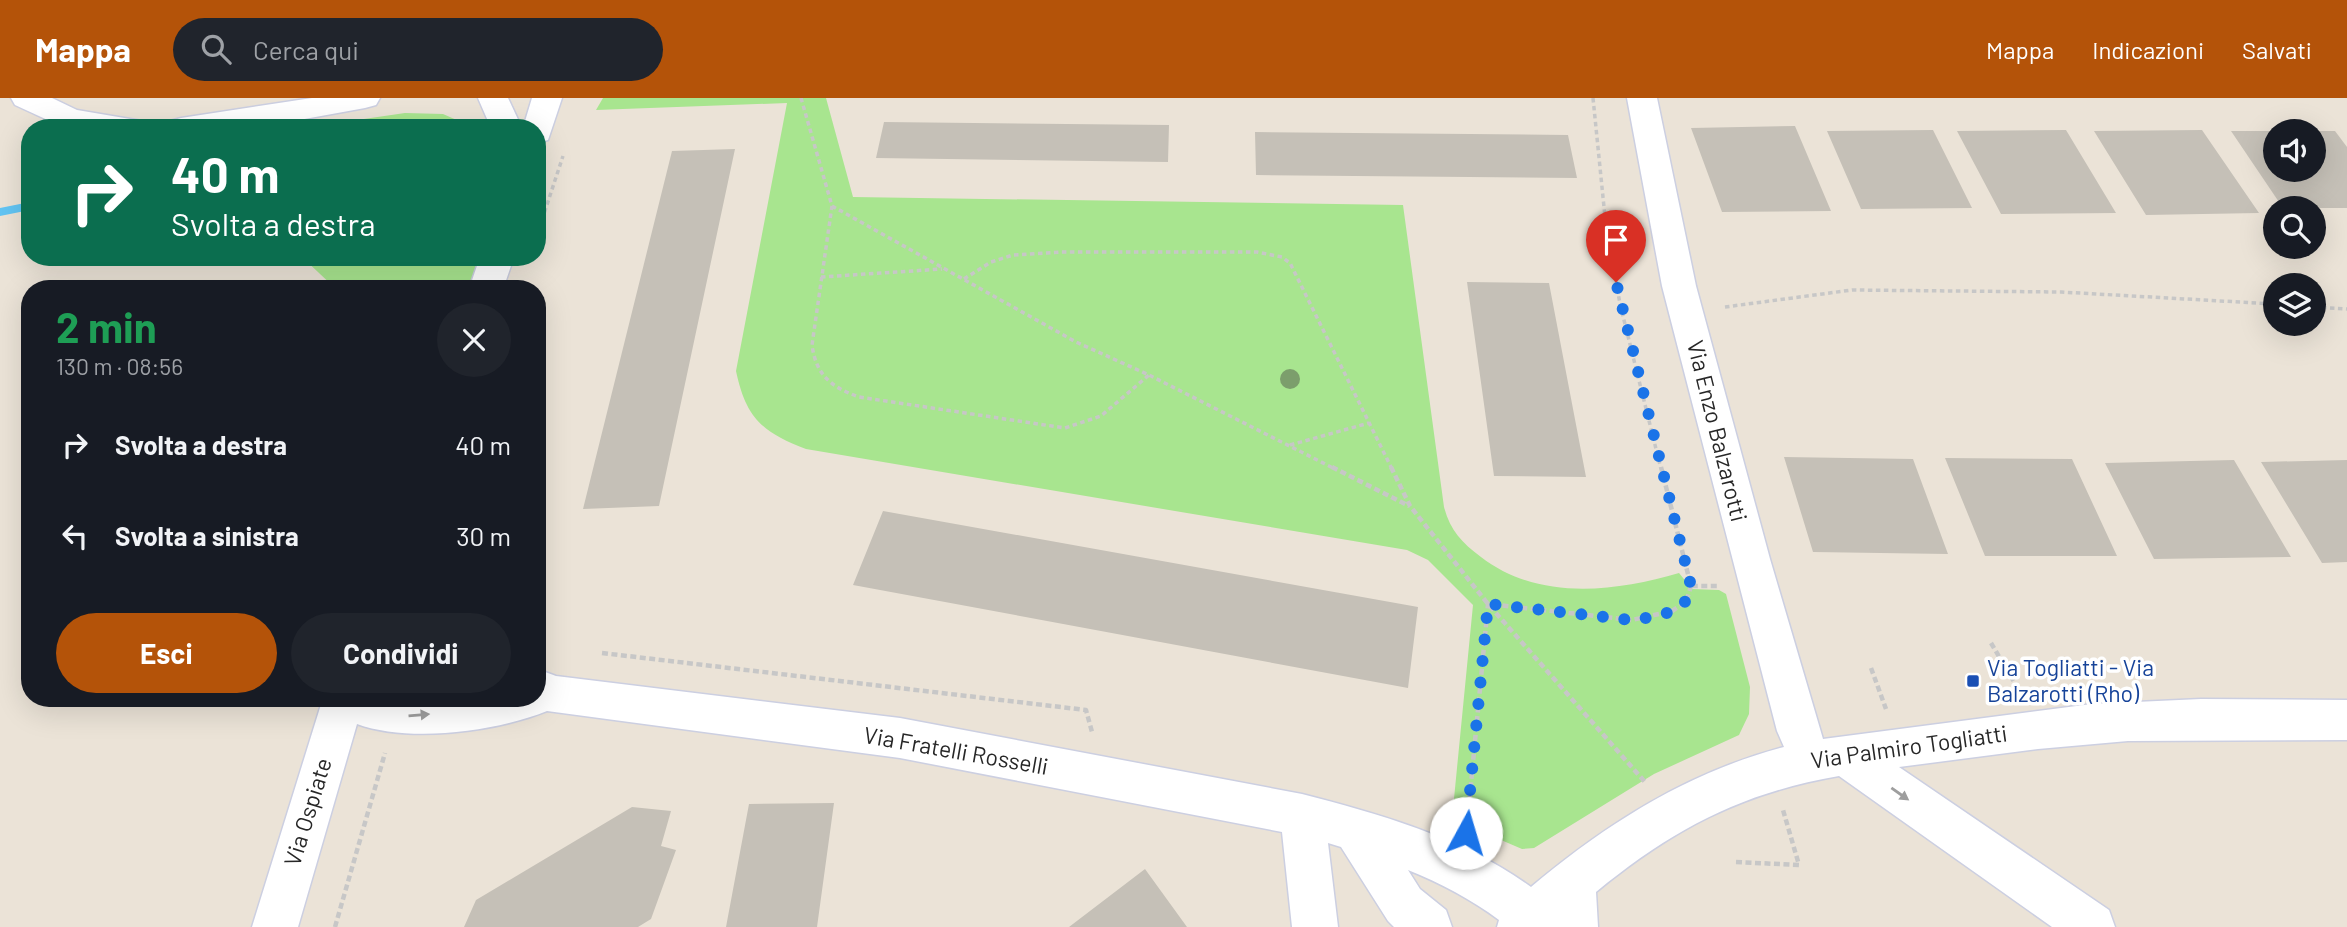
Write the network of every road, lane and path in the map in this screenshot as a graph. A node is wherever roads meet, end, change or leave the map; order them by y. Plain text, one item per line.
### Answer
1 (365, 98) edge
2 (493, 98) edge
3 (547, 98) edge
4 (801, 98) edge
5 (1593, 98) edge
6 (1642, 98) edge
7 (28, 100) edge
8 (0, 116) edge
9 (69, 119) edge
10 (245, 119) edge
11 (503, 119) edge
12 (541, 119) edge
13 (563, 156) dead end
14 (832, 206) junction
15 (546, 208) edge
16 (943, 269) junction
17 (821, 277) junction
18 (964, 279) junction
19 (2263, 303) edge
20 (2326, 308) edge
21 (2347, 309) edge
22 (1686, 311) junction
23 (1149, 375) junction
24 (1369, 423) junction
25 (1289, 446) junction
26 (1410, 506) junction
27 (1691, 586) junction
28 (1732, 586) dead end
29 (1488, 604) junction
30 (1991, 643) dead end
31 (602, 653) dead end
32 (2010, 675) dead end
33 (546, 696) edge
34 (341, 707) edge
35 (366, 707) edge
36 (476, 707) edge
37 (396, 715) junction
38 (2347, 720) edge
39 (1092, 736) dead end
40 (1827, 757) junction
41 (1638, 792) dead end
42 (1781, 806) dead end
43 (1301, 814) junction
44 (1354, 828) junction
45 (1466, 833) dead end
46 (1736, 862) dead end
47 (1573, 881) junction
48 (1414, 920) edge
49 (1526, 922) edge
50 (275, 927) edge
51 (335, 927) edge
52 (1315, 927) edge
53 (1575, 927) edge
54 (2092, 927) edge

1 - 10 street
2 - 11 street
3 - 12 street
4 - 14 path
5 - 27 path
6 - 22 street, Via Enzo Balzarotti
7 - 8 street
7 - 9 street
13 - 15 path
14 - 16 path
14 - 17 path
16 - 17 path
16 - 18 path
17 - 23 path
18 - 23 path
18 - 24 path
19 - 22 path
20 - 21 path
22 - 40 street, Via Enzo Balzarotti
23 - 25 path
24 - 25 path
24 - 26 path
25 - 26 path
26 - 29 path
27 - 28 path
27 - 29 path
29 - 41 path
29 - 45 path
30 - 32 path
31 - 39 path
33 - 43 street, Via Fratelli Rosselli
34 - 50 street, Via Ospiate
35 - 37 street, Via Fratelli Rosselli
37 -> 36 street, Via Fratelli Rosselli
37 - 51 path
38 - 40 street, Via Palmiro Togliatti
40 - 47 street, Via Palmiro Togliatti
40 -> 54 street
42 - 46 path
43 - 44 street, Via Fratelli Rosselli
43 - 52 street
44 - 48 street
44 - 49 street, Via Fratelli Rosselli
47 - 49 street, Via Palmiro Togliatti
47 - 53 street

